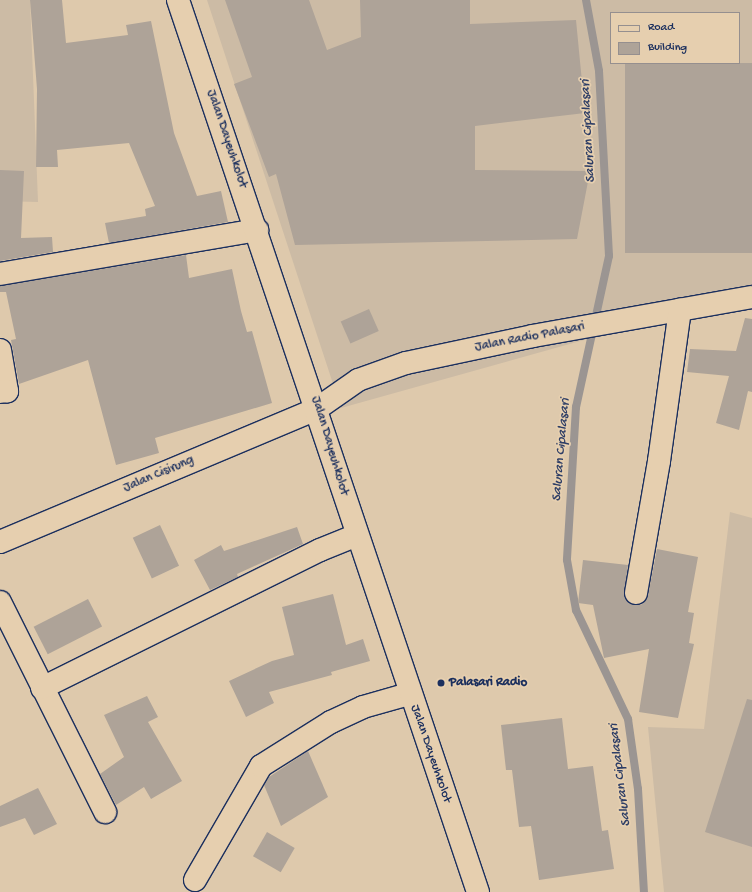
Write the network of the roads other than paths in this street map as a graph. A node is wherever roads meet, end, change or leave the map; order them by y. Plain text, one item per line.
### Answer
1 (178, 0) edge
2 (257, 230) junction
3 (0, 274) edge
4 (752, 297) edge
5 (680, 310) junction
6 (0, 350) edge
7 (0, 392) edge
8 (318, 408) junction
9 (357, 536) junction
10 (0, 542) edge
11 (636, 593) dead end
12 (0, 602) edge
13 (42, 688) junction
14 (409, 694) junction
15 (105, 812) dead end
16 (196, 880) dead end
17 (478, 892) edge

1 - 2 street, Jalan Dayeuhkolot
2 - 3 street
2 - 8 street, Jalan Dayeuhkolot
4 - 5 street, Jalan Radio Palasari
5 - 8 street, Jalan Radio Palasari
5 - 11 street
6 - 7 street
8 - 9 street, Jalan Dayeuhkolot
8 - 10 street, Jalan Cisirung
9 - 13 street
9 - 14 street, Jalan Dayeuhkolot
12 - 13 street
13 - 15 street
14 - 16 street
14 - 17 street, Jalan Dayeuhkolot

